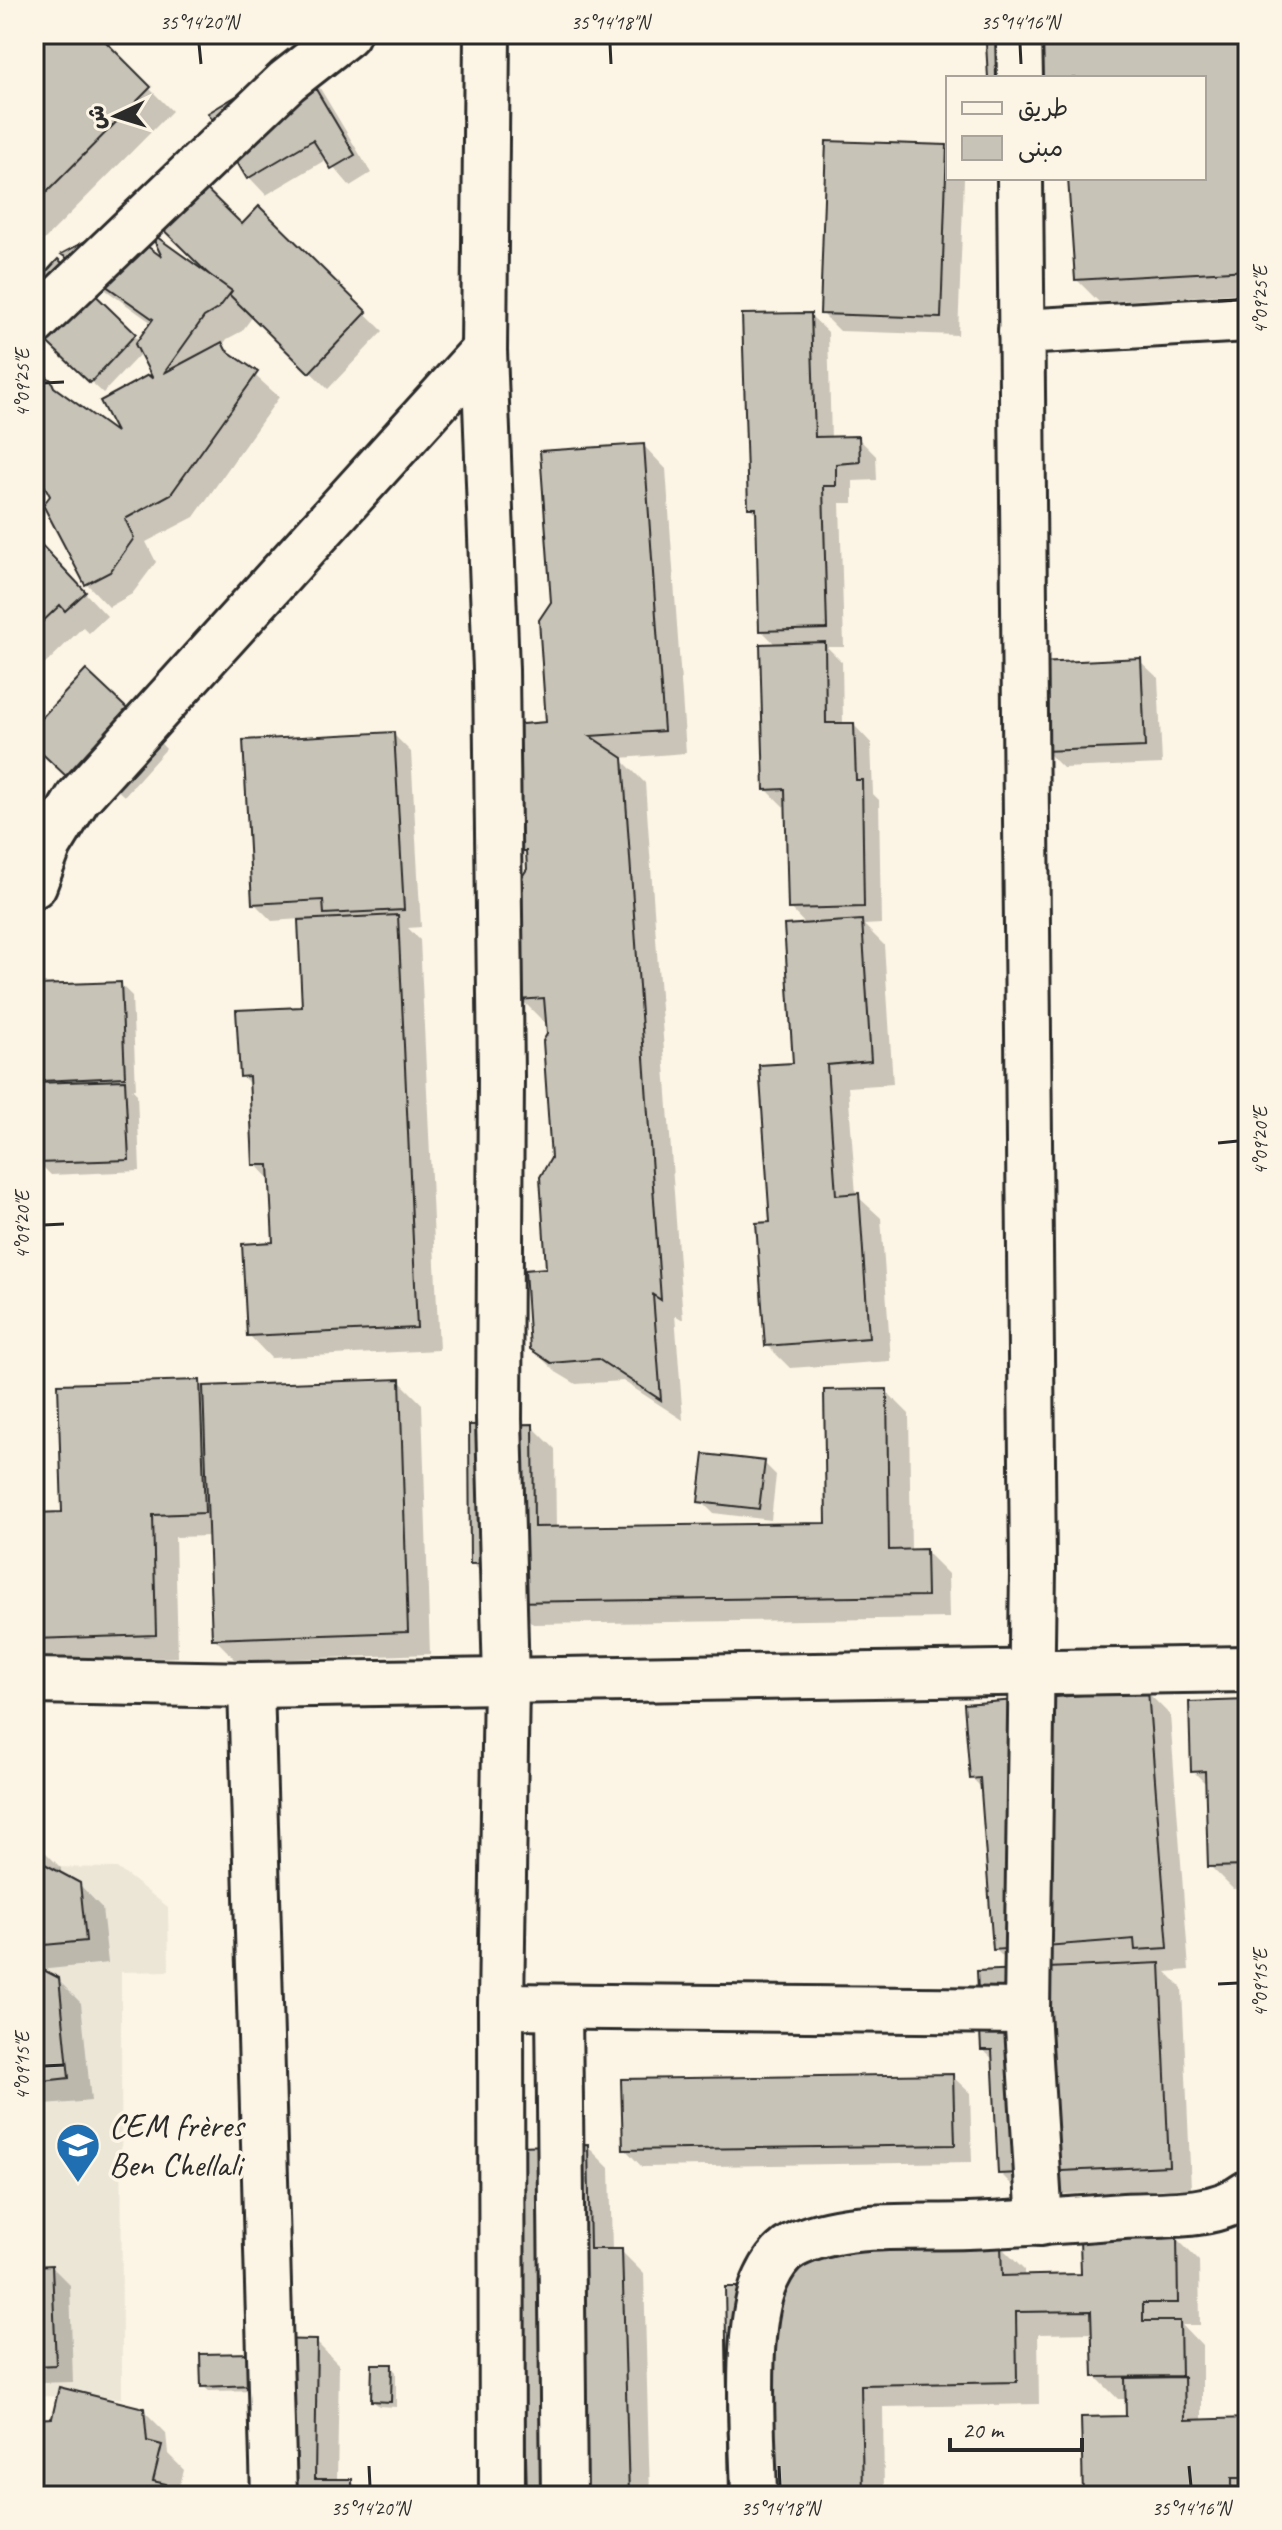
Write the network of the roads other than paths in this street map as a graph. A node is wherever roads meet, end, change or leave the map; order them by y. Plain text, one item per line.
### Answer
1 (347, 34) edge
2 (487, 34) edge
3 (1019, 34) edge
4 (1020, 76) edge
5 (1020, 180) edge
6 (37, 315) edge
7 (1248, 319) edge
8 (1021, 332) junction
9 (484, 350) junction
10 (50, 815) edge
11 (34, 885) edge
12 (1248, 1669) edge
13 (1032, 1672) junction
14 (34, 1681) edge
15 (506, 1681) junction
16 (251, 1685) junction
17 (501, 2006) junction
18 (559, 2007) junction
19 (1027, 2011) junction
20 (1248, 2193) edge
21 (1040, 2223) junction
22 (274, 2496) edge
23 (502, 2496) edge
24 (564, 2496) edge
25 (754, 2496) edge

1 - 6 street
2 - 9 street
3 - 4 street
5 - 8 street
7 - 8 street
8 - 13 street
9 - 10 street
9 - 15 street
10 - 11 street
12 - 13 street
13 - 15 street
13 - 19 street
14 - 16 street
15 - 16 street
15 - 17 street
16 - 22 street
17 - 18 street
17 - 23 street
18 - 19 street
18 - 24 street
19 - 21 street
20 - 21 street
21 - 25 street

